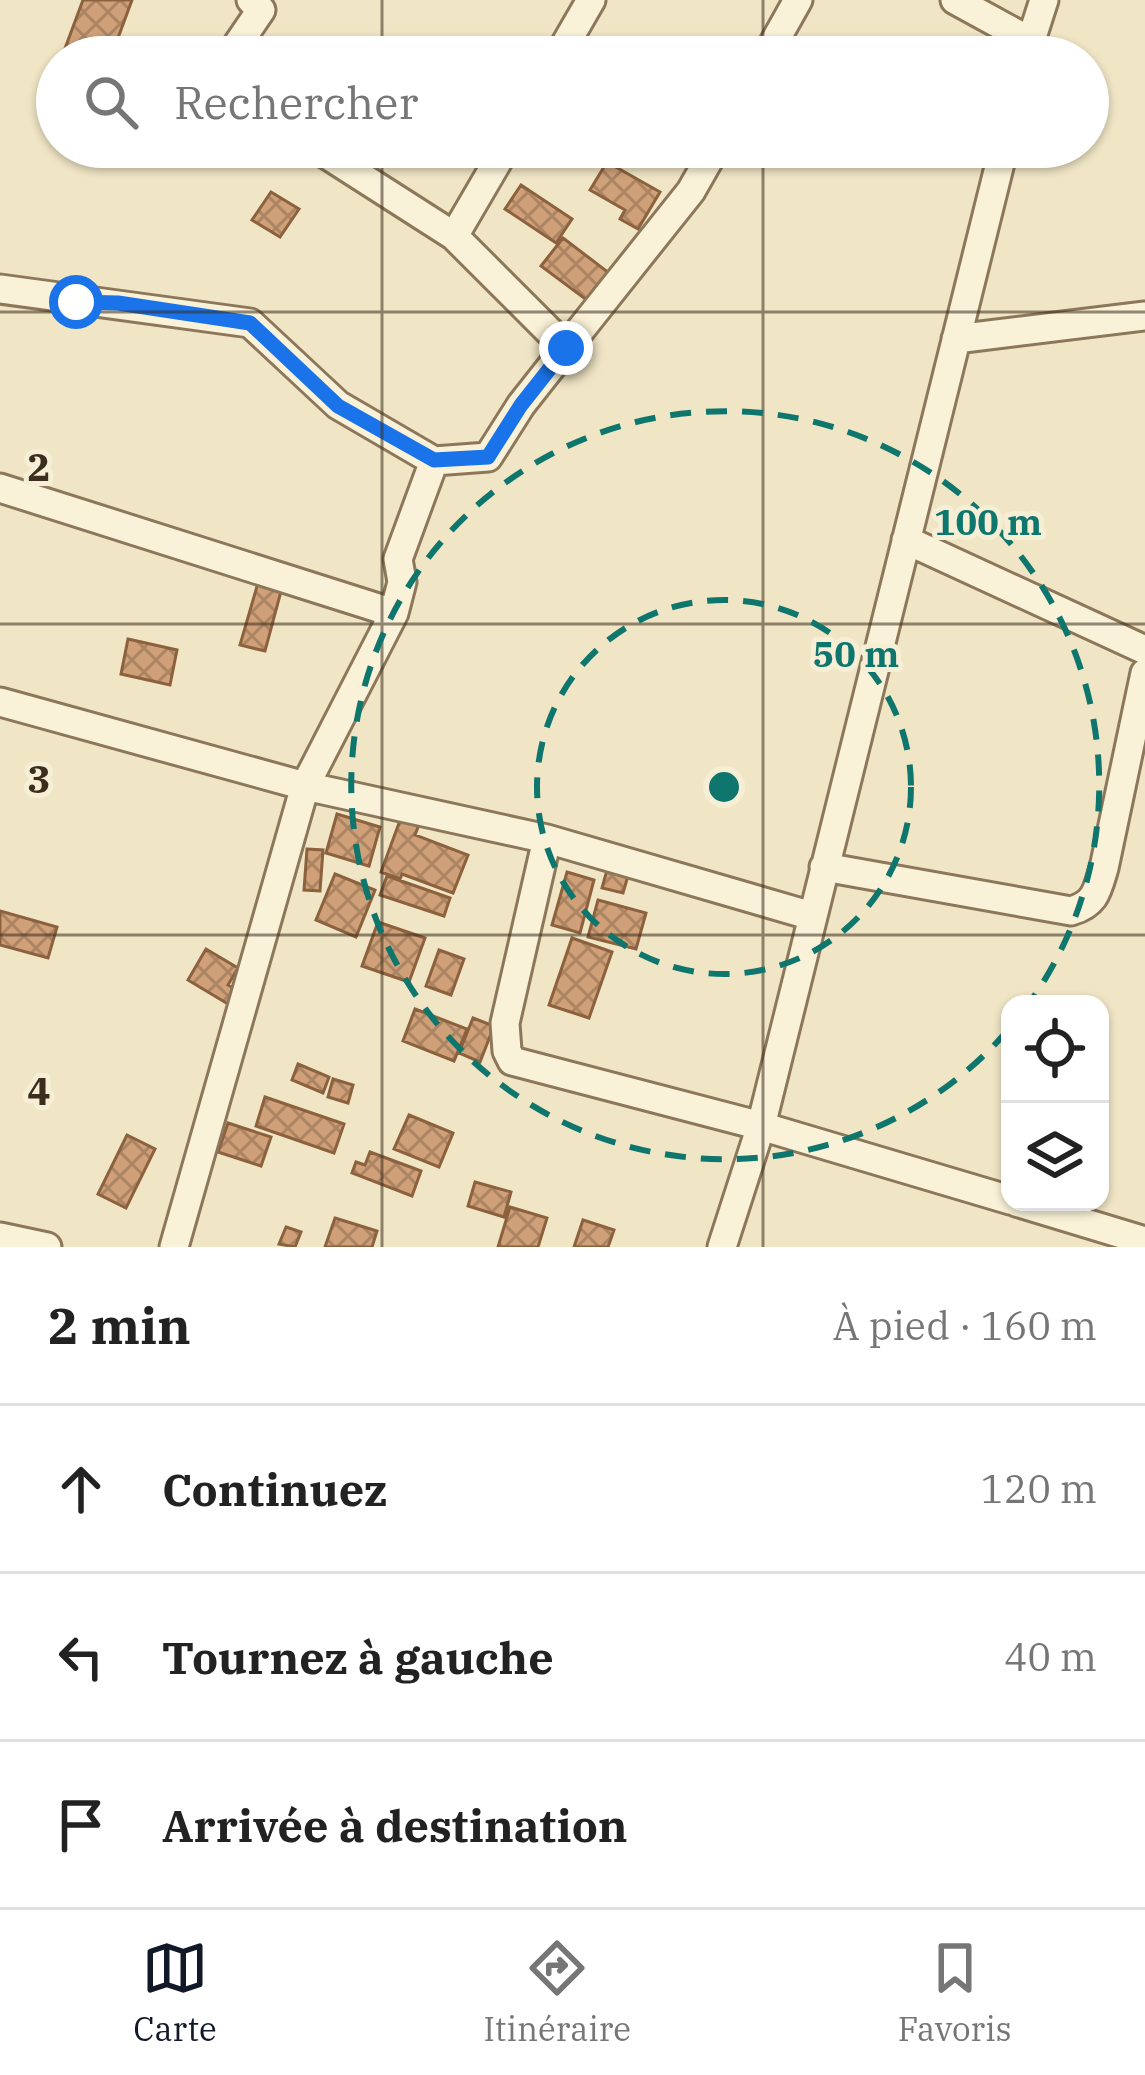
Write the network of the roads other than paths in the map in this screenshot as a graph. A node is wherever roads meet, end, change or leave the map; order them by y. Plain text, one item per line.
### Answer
1 (251, 0) edge
2 (591, 0) edge
3 (798, 0) edge
4 (955, 0) edge
5 (1044, 0) edge
6 (244, 36) edge
7 (570, 36) edge
8 (778, 36) edge
9 (1009, 36) edge
10 (1032, 36) edge
11 (349, 168) edge
12 (494, 168) edge
13 (704, 168) edge
14 (999, 168) edge
15 (454, 236) junction
16 (0, 289) edge
17 (1145, 316) edge
18 (956, 339) junction
19 (566, 348) junction
20 (434, 460) junction
21 (0, 488) edge
22 (906, 540) junction
23 (394, 613) junction
24 (1145, 650) edge
25 (1145, 673) edge
26 (0, 702) edge
27 (305, 786) junction
28 (547, 839) junction
29 (824, 867) junction
30 (812, 916) junction
31 (760, 1126) junction
32 (1001, 1197) edge
33 (1047, 1211) edge
34 (0, 1237) edge
35 (1145, 1240) edge
36 (733, 1243) edge
37 (47, 1247) edge
38 (174, 1247) edge

1 - 6 street
2 - 7 street
3 - 8 street
4 - 9 street
5 - 10 street
11 - 15 street
12 - 15 street
13 - 19 street
14 - 18 street
15 - 19 street
16 - 20 street
17 - 18 street
18 - 22 street
19 - 20 street
20 - 23 street
21 - 23 street
22 - 24 street
22 - 29 street
23 - 27 street
25 - 29 street
26 - 27 street
27 - 28 street
27 - 38 street
28 - 30 street
28 - 31 street
29 - 30 street
30 - 31 street
31 - 32 street
31 - 36 street
33 - 35 street
34 - 37 street

